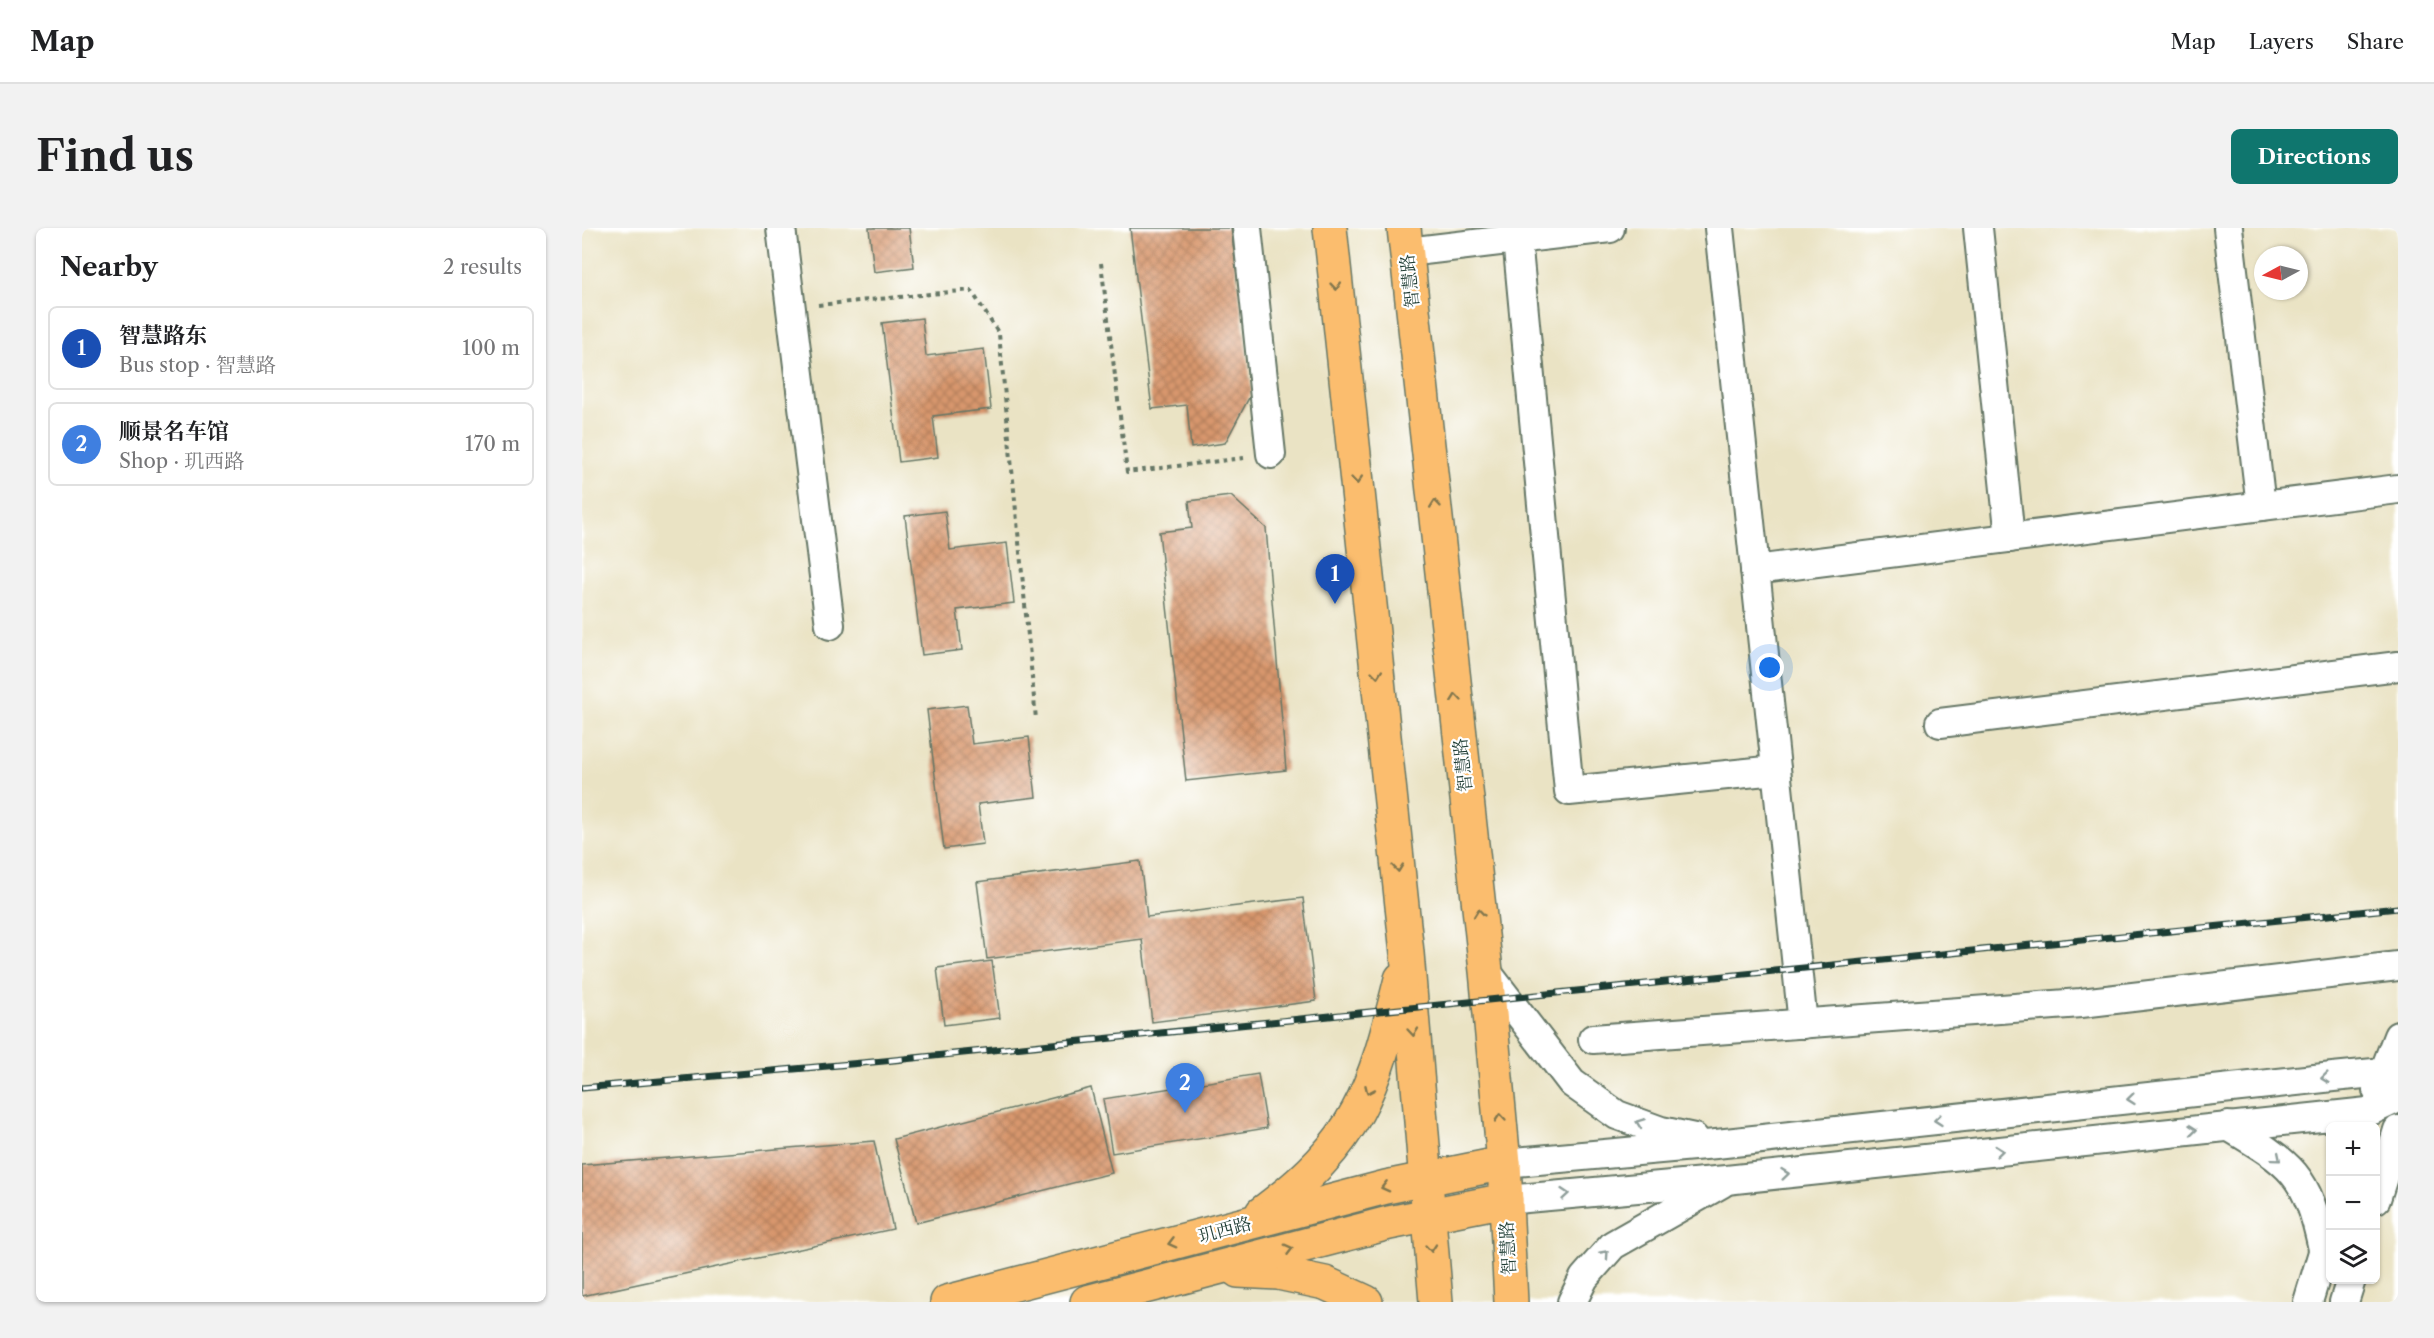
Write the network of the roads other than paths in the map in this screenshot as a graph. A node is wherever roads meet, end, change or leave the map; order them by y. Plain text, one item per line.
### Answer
1 (781, 228) edge
2 (1247, 228) edge
3 (1330, 228) edge
4 (1610, 228) edge
5 (1719, 228) edge
6 (1978, 228) edge
7 (2228, 228) edge
8 (1517, 234) edge
9 (1406, 240) edge
10 (1271, 454) road end
11 (2398, 489) edge
12 (2261, 506) junction
13 (2010, 538) junction
14 (1755, 570) junction
15 (830, 626) dead end
16 (2398, 666) edge
17 (1940, 723) dead end
18 (1776, 770) junction
19 (1407, 953) junction
20 (2398, 966) edge
21 (1486, 971) junction
22 (1803, 1024) junction
23 (2398, 1036) edge
24 (1593, 1039) dead end
25 (2391, 1076) edge
26 (2398, 1098) edge
27 (2365, 1119) edge
28 (2228, 1126) junction
29 (2398, 1130) edge
30 (1716, 1144) junction
31 (1504, 1163) junction
32 (1425, 1178) junction
33 (1726, 1180) junction
34 (2380, 1186) edge
35 (1506, 1200) junction
36 (1428, 1214) junction
37 (1249, 1223) junction
38 (2326, 1236) edge
39 (2326, 1241) edge
40 (1212, 1269) junction
41 (2350, 1284) edge
42 (947, 1302) edge
43 (1087, 1302) edge
44 (1366, 1302) edge
45 (1436, 1302) edge
46 (1511, 1302) edge
47 (1572, 1302) edge
48 (2308, 1302) edge
49 (2344, 1302) edge

1 - 15 street
2 - 10 street
3 -> 19 main road
4 - 8 street
5 - 14 street
6 - 13 street
7 - 12 street
8 - 9 street
8 - 18 street
21 -> 9 main road, 智慧路
11 - 12 street
12 - 13 street
13 - 14 street
14 - 18 street
16 - 17 street
18 - 22 street
19 -> 32 main road
19 -> 37 main road
20 - 22 street
30 -> 21 street
31 -> 21 main road, 智慧路
22 - 24 street
23 - 25 street
25 - 27 street
25 -> 30 street
26 - 27 street
27 - 28 street
33 -> 28 street
28 -> 38 street
29 - 34 street
30 - 31 street
31 - 32 main road, 玑西路
31 - 35 main road, 智慧路
32 - 36 main road
32 -> 37 main road, 玑西路
35 -> 33 street
47 -> 33 street
35 - 36 main road
35 - 46 main road, 智慧路
40 -> 36 main road
36 -> 45 main road
37 -> 42 main road, 玑西路
39 - 48 street
40 - 43 main road
40 - 44 main road
41 - 49 street

